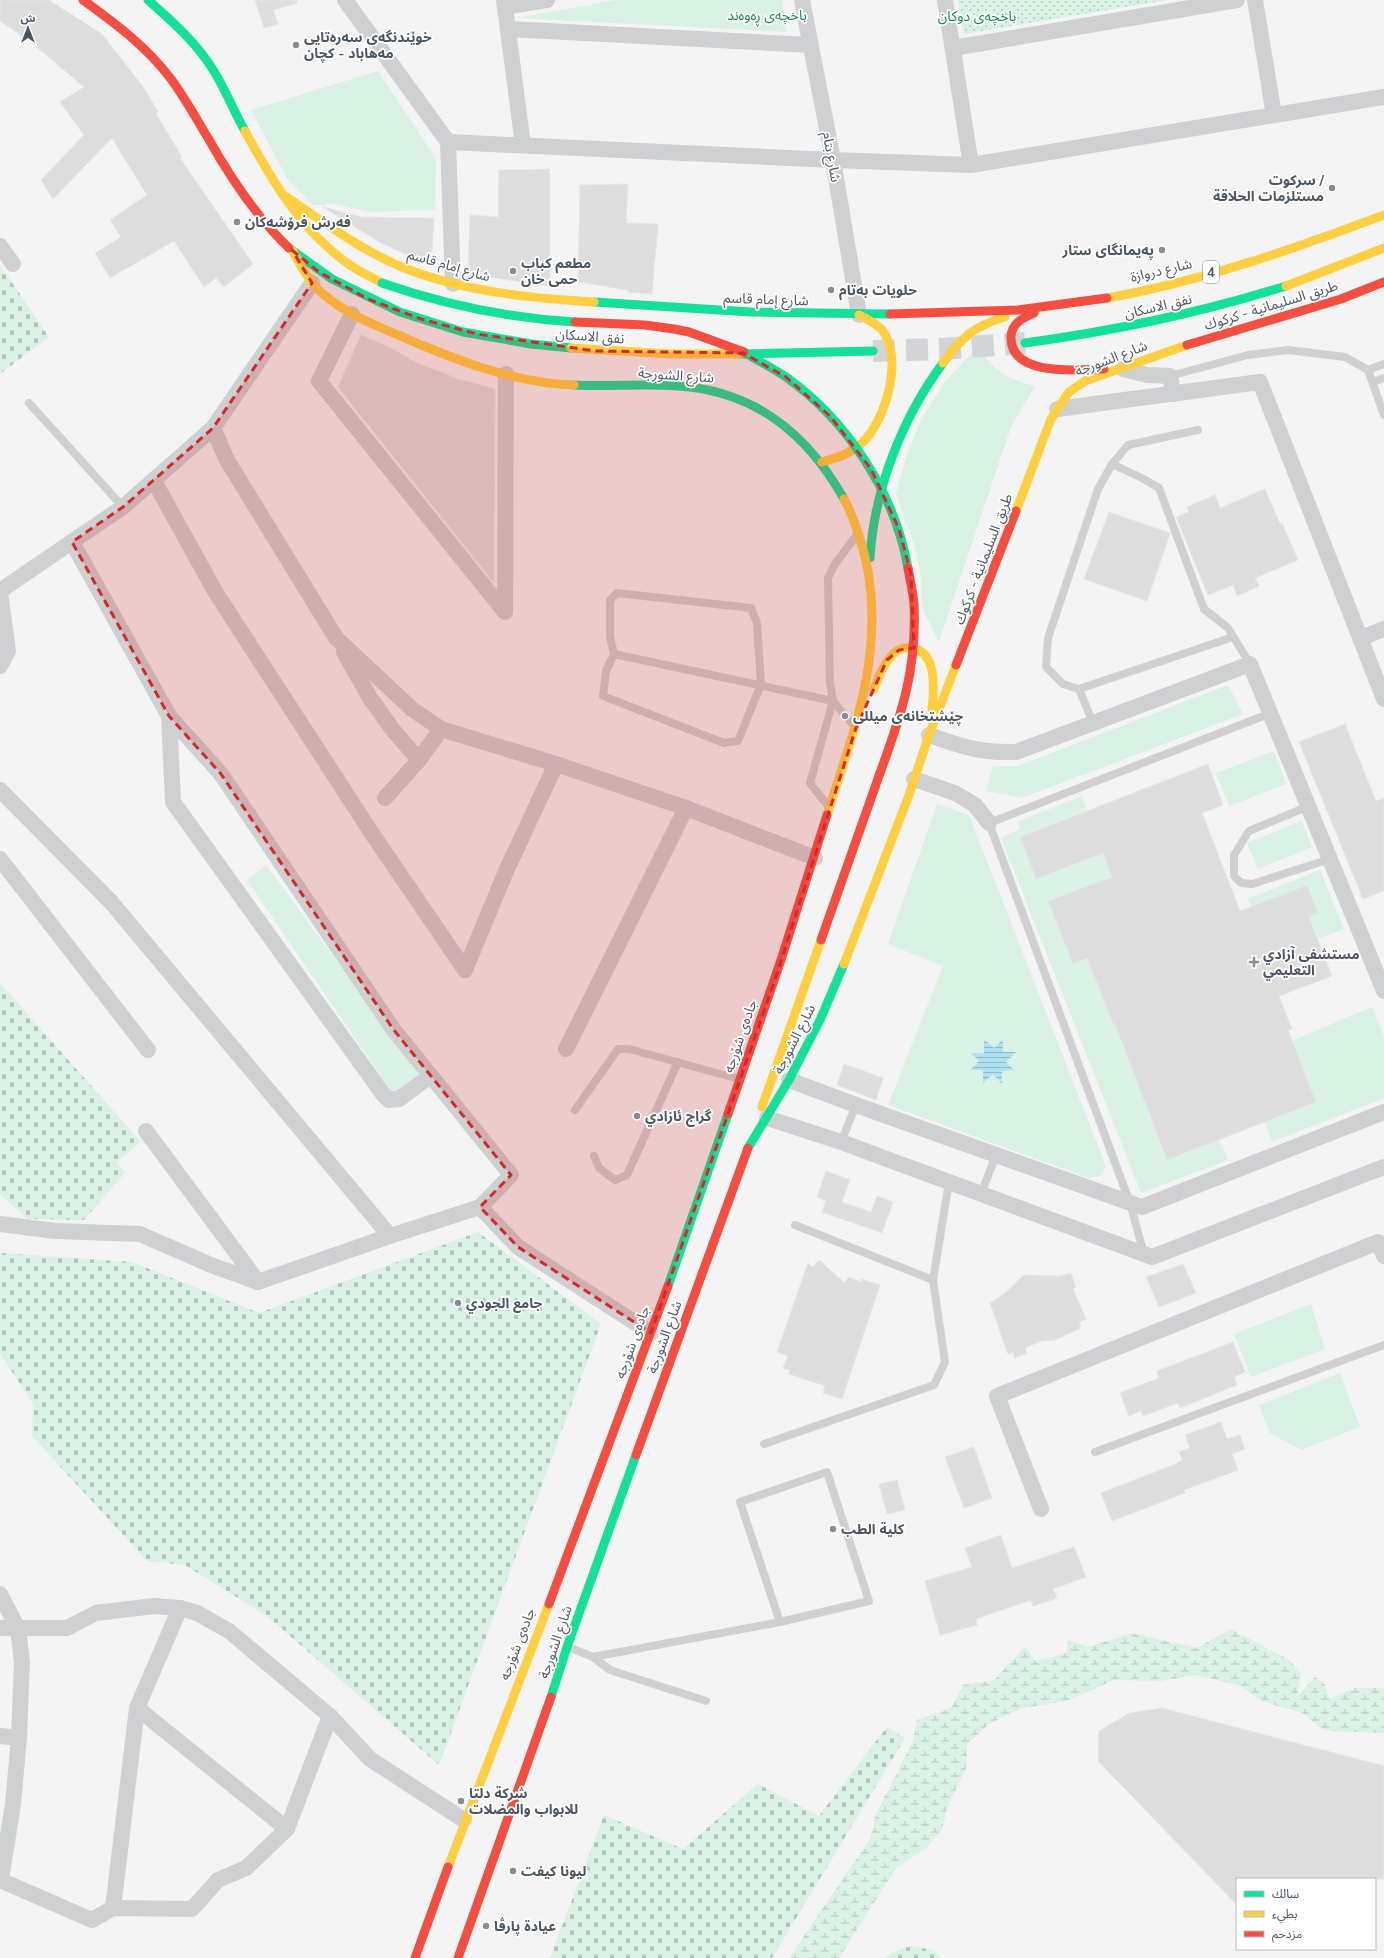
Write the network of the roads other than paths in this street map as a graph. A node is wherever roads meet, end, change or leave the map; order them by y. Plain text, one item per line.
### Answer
1 (83, 0) edge
2 (148, 0) edge
3 (344, 0) edge
4 (547, 0) edge
5 (802, 0) edge
6 (944, 0) edge
7 (1237, 0) edge
8 (1255, 0) edge
9 (505, 4) edge
10 (509, 29) junction
11 (810, 45) junction
12 (953, 48) junction
13 (1384, 97) edge
14 (1274, 115) junction
15 (448, 142) junction
16 (523, 145) junction
17 (833, 160) junction
18 (971, 165) junction
19 (284, 196) junction
20 (1384, 215) edge
21 (0, 246) edge
22 (1384, 248) edge
23 (292, 250) junction
24 (13, 264) dead end
25 (315, 277) junction
26 (1384, 282) edge
27 (454, 284) junction
28 (1070, 304) junction
29 (1033, 309) junction
30 (352, 314) junction
31 (859, 315) junction
32 (1025, 342) tunnel mouth
33 (874, 351) tunnel mouth
34 (1165, 352) joint
35 (1384, 364) edge
36 (1123, 369) junction
37 (1368, 370) junction
38 (506, 374) junction
39 (1170, 376) junction
40 (1384, 378) edge
41 (1373, 382) junction
42 (1069, 392) joint
43 (1173, 394) junction
44 (29, 403) dead end
45 (1057, 409) junction
46 (1384, 416) edge
47 (213, 428) junction
48 (1198, 430) dead end
49 (822, 462) junction
50 (1112, 464) junction
51 (154, 481) junction
52 (123, 507) junction
53 (858, 533) junction
54 (72, 542) junction
55 (868, 577) junction
56 (0, 591) edge
57 (1384, 629) edge
58 (1233, 637) junction
59 (336, 638) junction
60 (1361, 638) junction
61 (614, 654) junction
62 (1250, 664) junction
63 (0, 666) edge
64 (761, 684) junction
65 (1079, 689) junction
66 (1384, 699) edge
67 (833, 701) junction
68 (1271, 713) junction
69 (169, 716) junction
70 (1093, 723) junction
71 (856, 728) junction
72 (441, 729) junction
73 (929, 737) junction
74 (420, 760) junction
75 (556, 764) junction
76 (914, 779) junction
77 (0, 790) edge
78 (385, 798) dead end
79 (1309, 806) junction
80 (686, 808) junction
81 (830, 808) junction
82 (989, 823) junction
83 (815, 858) junction
84 (0, 859) edge
85 (1330, 859) junction
86 (1384, 991) edge
87 (148, 1050) dead end
88 (566, 1050) dead end
89 (678, 1062) junction
90 (430, 1076) junction
91 (740, 1079) junction
92 (789, 1080) junction
93 (856, 1106) junction
94 (575, 1110) dead end
95 (1384, 1112) edge
96 (767, 1118) junction
97 (146, 1131) dead end
98 (841, 1142) junction
99 (746, 1152) junction
100 (996, 1155) junction
101 (594, 1156) dead end
102 (1384, 1167) edge
103 (950, 1182) junction
104 (981, 1194) junction
105 (1130, 1203) junction
106 (480, 1207) junction
107 (0, 1224) edge
108 (795, 1225) dead end
109 (390, 1236) junction
110 (1144, 1254) junction
111 (1384, 1256) edge
112 (933, 1280) junction
113 (258, 1282) junction
114 (651, 1333) junction
115 (1384, 1345) edge
116 (764, 1444) dead end
117 (1095, 1452) dead end
118 (1041, 1509) dead end
119 (0, 1594) edge
120 (180, 1608) junction
121 (780, 1622) junction
122 (0, 1628) edge
123 (18, 1629) junction
124 (567, 1647) junction
125 (593, 1657) junction
126 (706, 1702) dead end
127 (137, 1708) junction
128 (330, 1716) junction
129 (0, 1736) edge
130 (19, 1738) junction
131 (464, 1820) junction
132 (287, 1829) junction
133 (4, 1843) edge
134 (1, 1880) edge
135 (113, 1908) junction
136 (415, 1958) edge
137 (458, 1958) edge

1 - 23 main road
2 - 19 main road, شارع إمام قاسم
3 - 15 street
4 - 9 street
5 - 11 street, شارع بتام
6 - 12 street
7 - 12 street
8 - 14 street
9 - 10 street
10 - 11 street
10 - 16 street
11 - 17 street, شارع بتام
12 - 18 street
13 - 14 street
14 - 18 street
15 - 16 street
15 - 27 street
16 - 17 street
17 - 18 street
17 - 31 street, شارع بتام
19 - 27 main road, شارع إمام قاسم
19 - 99 main road, bridge
20 - 28 main road, شارع دروازة / 4
21 - 24 street
22 - 32 main road, نفق الاسكان
23 - 25 main road, شارع الشورجة
23 - 25 main road
25 - 30 main road, شارع الشورجة
25 - 33 main road, نفق الاسكان
25 - 47 street
26 - 34 main road, طريق السليمانية - كركوك
27 - 31 main road, شارع إمام قاسم
28 - 29 main road, شارع دروازة / 4
28 - 36 main road
29 - 31 main road, شارع إمام قاسم
29 - 55 main road
30 - 38 main road, شارع الشورجة
30 - 38 street
31 - 49 main road
34 - 36 main road, شارع الشورجة
35 - 37 lane
36 - 39 street
36 - 42 main road, شارع الشورجة
37 - 39 lane
37 - 41 lane
38 - 49 main road, شارع الشورجة
39 - 43 street
40 - 41 lane
41 - 46 lane
42 - 45 main road, طريق السليمانية - كركوك
43 - 45 street
43 - 60 street
44 - 52 lane
45 - 73 main road, طريق السليمانية - كركوك
47 - 51 street
47 - 59 street
48 - 50 lane
49 - 53 main road, شارع الشورجة
50 - 58 lane
50 - 65 lane
51 - 52 street
51 - 75 street
52 - 54 street
53 - 55 main road, شارع الشورجة
53 - 67 lane
54 - 56 street
54 - 69 street
55 - 71 main road, شارع الشورجة
56 - 63 street
57 - 60 street
58 - 62 lane
58 - 65 lane
59 - 72 street
59 - 74 street
60 - 66 street
61 - 64 lane
61 - 64 lane
61 - 64 lane
62 - 68 street
62 - 70 street
64 - 67 lane
65 - 70 lane
67 - 71 lane
67 - 81 lane
68 - 79 street
68 - 82 lane
69 - 90 street
69 - 90 street
70 - 73 street
71 - 73 main road
71 - 81 main road, جادەی شۆرجە
72 - 74 street
72 - 75 street
73 - 76 main road, شارع الشورجة
74 - 78 street
75 - 80 street
76 - 82 street
76 - 92 main road, شارع الشورجة
77 - 109 street
79 - 85 street
79 - 85 lane
80 - 83 street
80 - 88 street
81 - 83 main road, جادەی شۆرجە
82 - 105 lane
83 - 91 main road, جادەی شۆرجە
84 - 87 street
85 - 86 street
89 - 91 lane
89 - 94 lane
89 - 101 lane
90 - 106 street
91 - 114 main road, جادەی شۆرجە
92 - 93 street
92 - 96 main road, شارع الشورجة
93 - 98 lane
93 - 100 street
95 - 105 street
96 - 98 street
96 - 99 main road, شارع الشورجة
97 - 113 street
98 - 103 street
99 - 124 main road, شارع الشورجة
100 - 104 lane
100 - 105 street
102 - 110 street
103 - 104 street
103 - 112 lane
104 - 110 street
105 - 110 lane
106 - 109 street
106 - 114 street
107 - 113 street
108 - 112 lane
109 - 113 street
111 - 118 street
112 - 116 lane
114 - 131 main road, جادەی شۆرجە
115 - 117 lane
119 - 123 street
120 - 123 street
120 - 127 street
120 - 128 street
121 - 121 lane
121 - 125 lane
122 - 123 street
123 - 130 street
124 - 125 lane
124 - 137 main road, شارع الشورجة
125 - 126 lane
127 - 132 street
127 - 135 street
128 - 131 street
128 - 132 street
129 - 130 street
130 - 133 street
131 - 136 main road, جادەی شۆرجە
132 - 135 street
133 - 134 street
134 - 135 street

